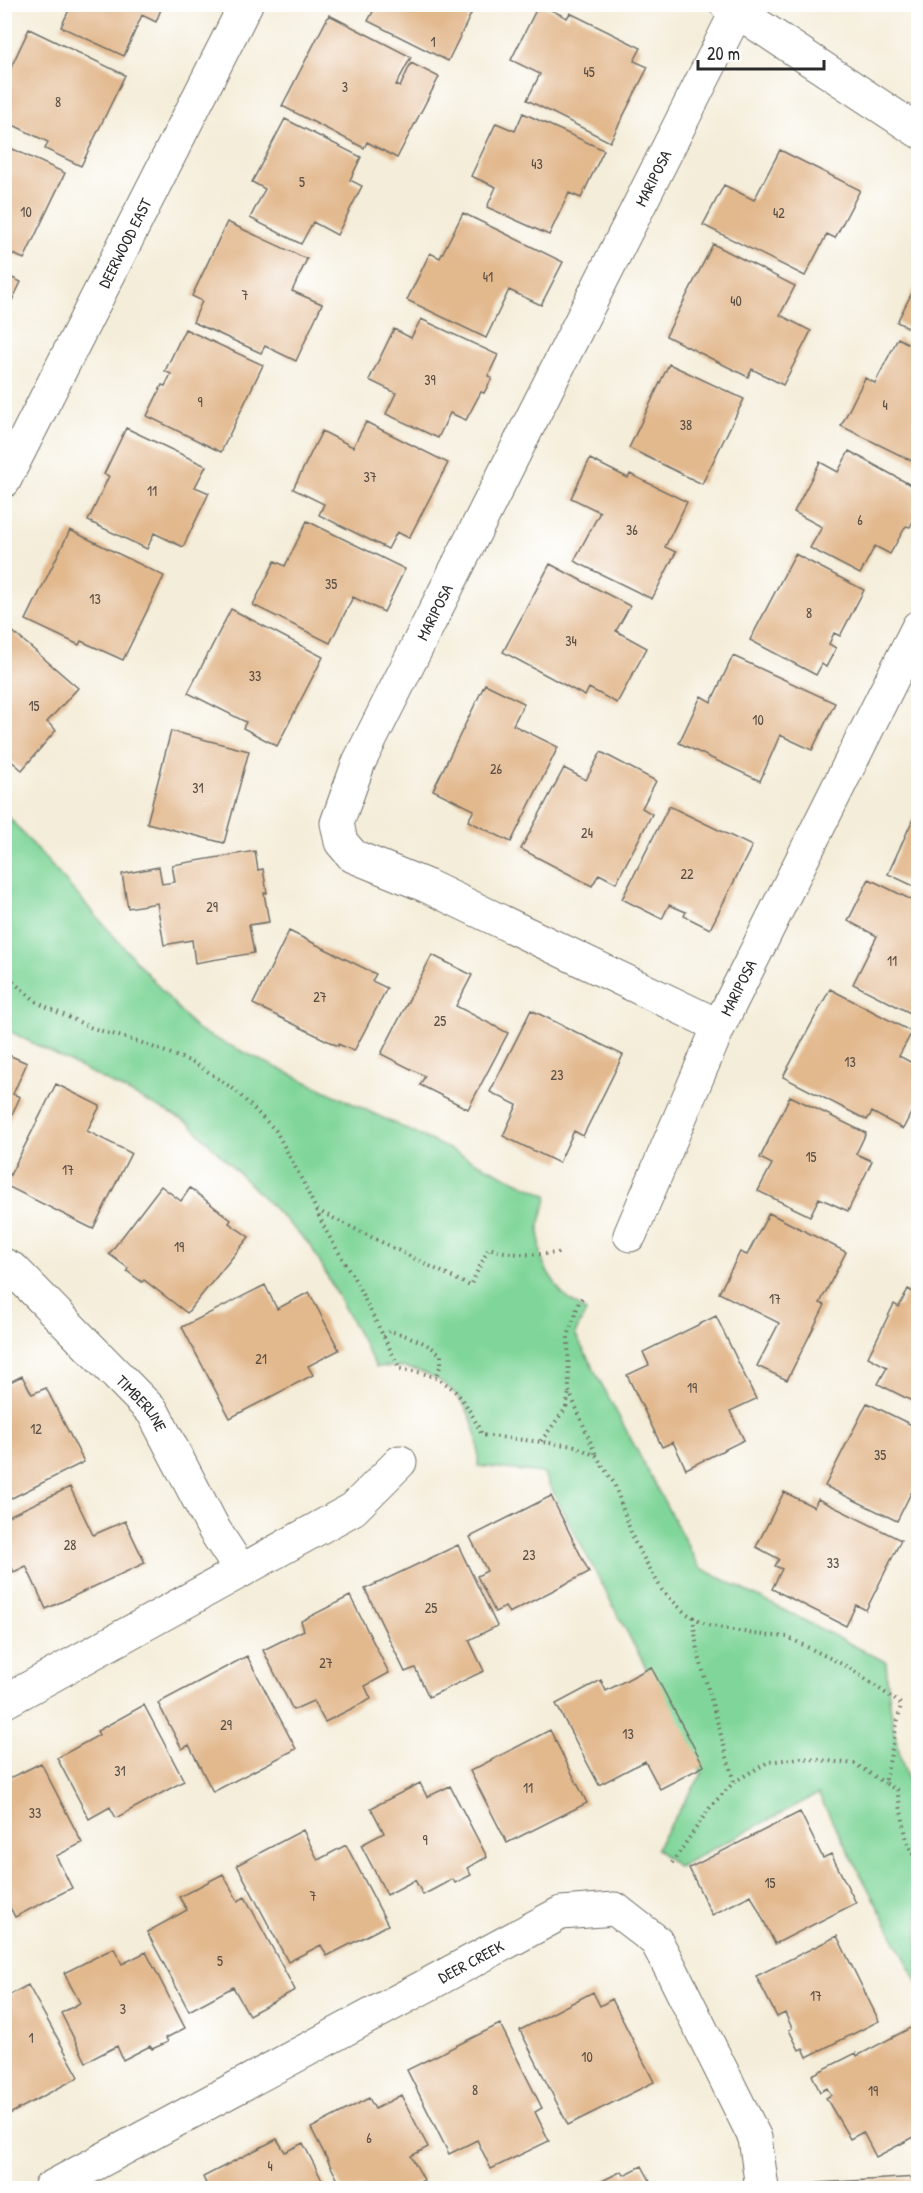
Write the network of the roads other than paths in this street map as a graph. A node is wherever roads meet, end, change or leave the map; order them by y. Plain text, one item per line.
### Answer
1 (246, 4) edge
2 (732, 8) edge
3 (918, 131) edge
4 (4, 481) edge
5 (918, 627) edge
6 (719, 1026) junction
7 (630, 1235) dead end
8 (4, 1266) edge
9 (400, 1462) dead end
10 (241, 1571) junction
11 (4, 1702) edge
12 (50, 2188) edge
13 (762, 2188) edge

1 - 4 street, DEERWOOD EAST
2 - 3 street
2 - 6 street, MARIPOSA
5 - 6 street, MARIPOSA
6 - 7 street, MARIPOSA
8 - 10 street, TIMBERLINE
9 - 10 street
10 - 11 street
12 - 13 street, DEER CREEK

